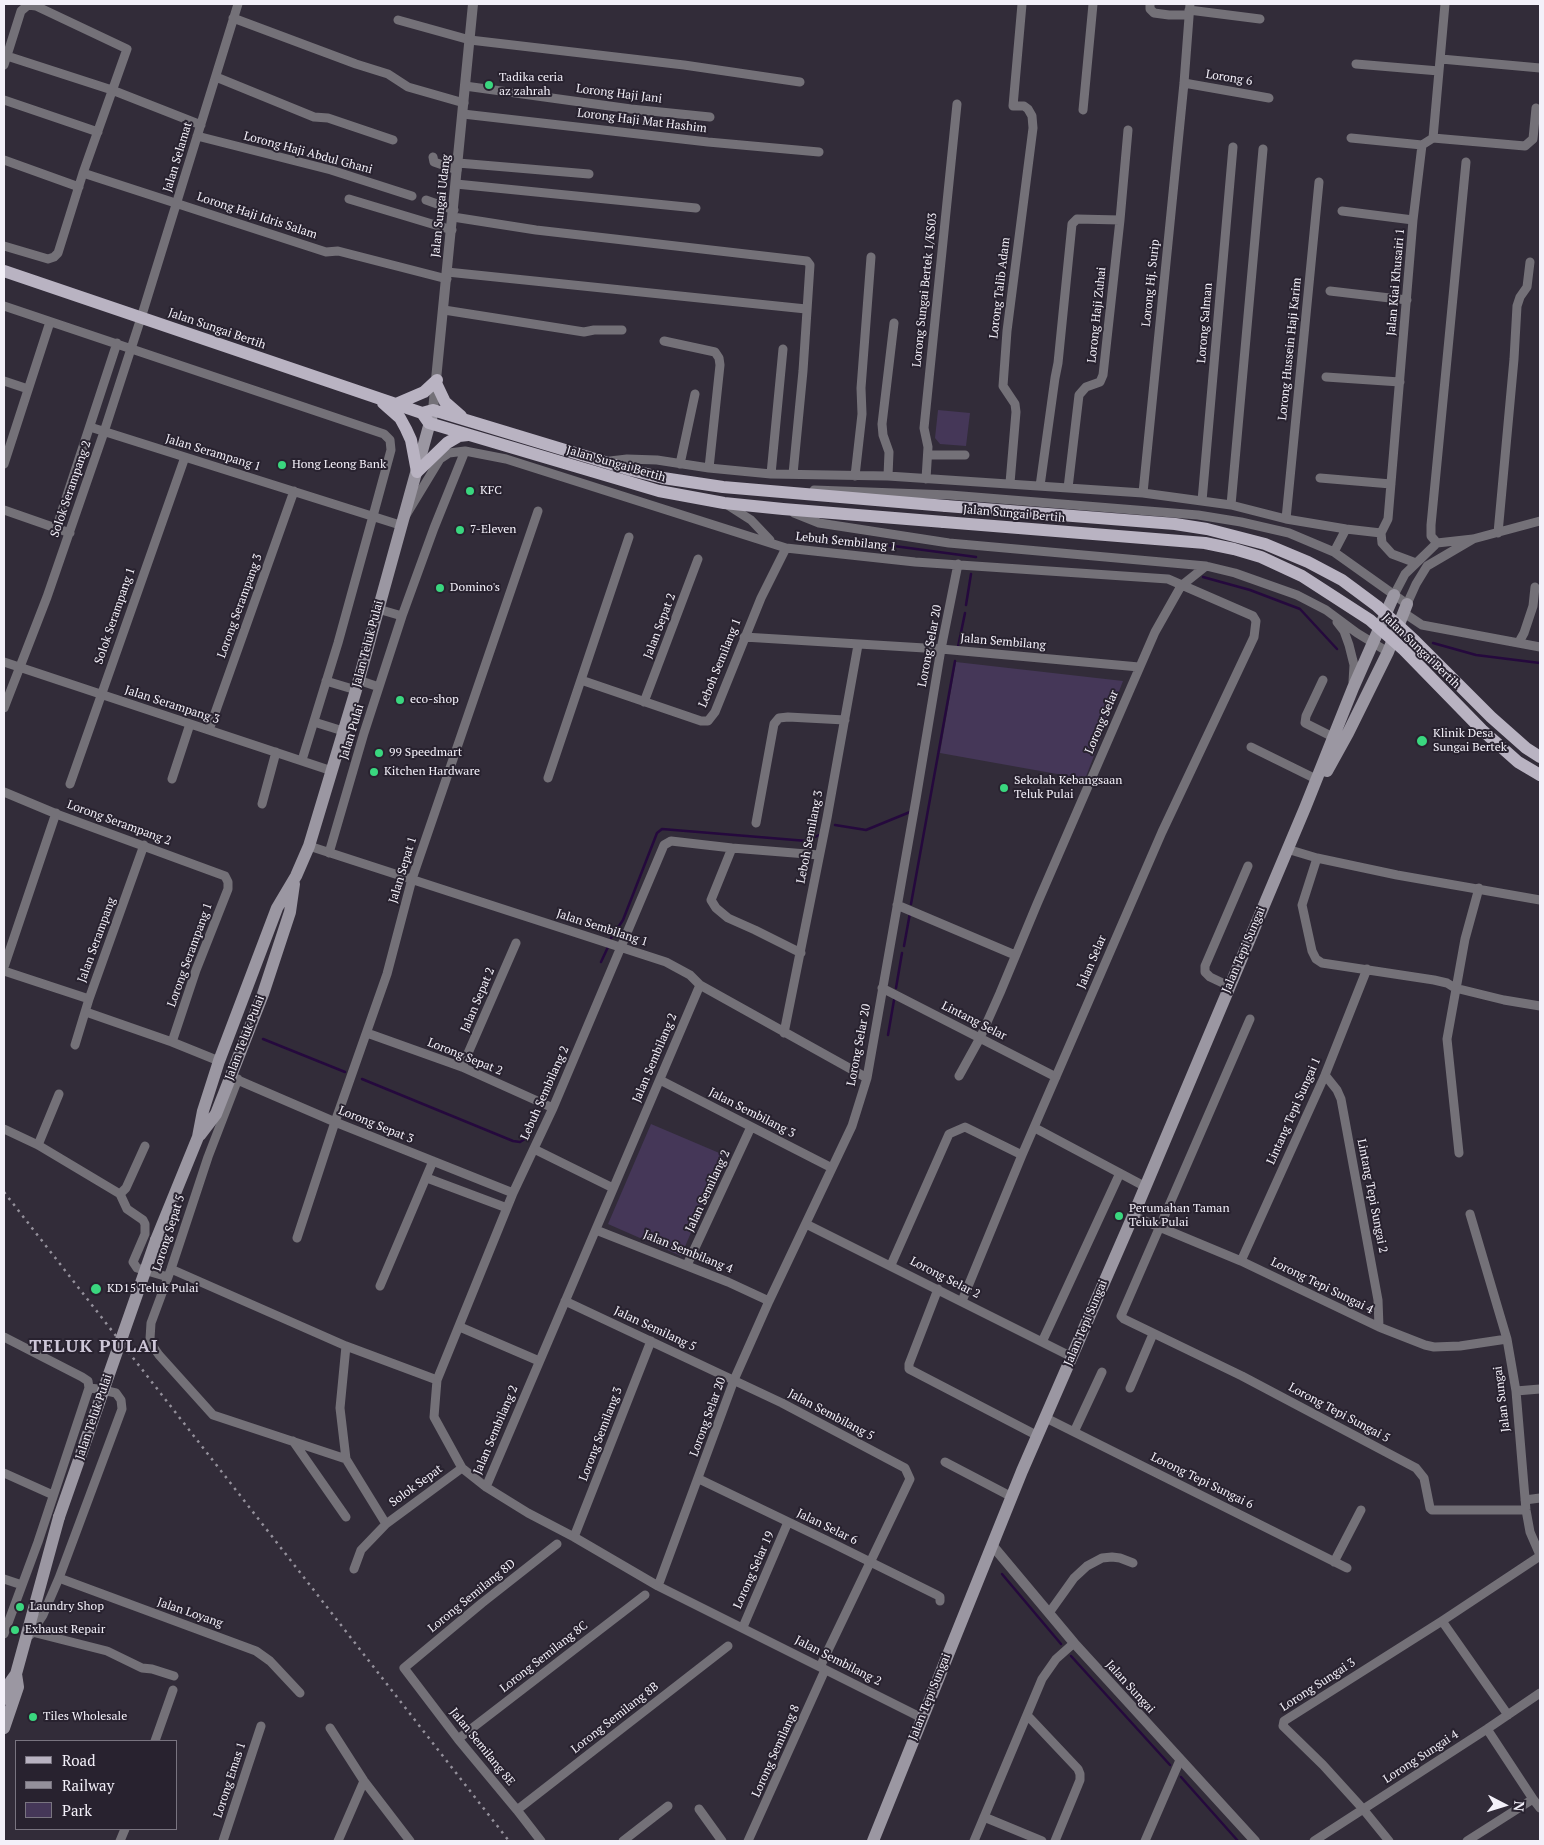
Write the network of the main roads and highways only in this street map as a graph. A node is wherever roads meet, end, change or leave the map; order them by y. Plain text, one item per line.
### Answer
1 (4, 271) edge
2 (377, 398) junction
3 (396, 404) junction
4 (428, 415) junction
5 (471, 422) junction
6 (468, 435) junction
7 (417, 472) junction
8 (1394, 595) road end
9 (1405, 608) road end
10 (1540, 757) edge
11 (1540, 775) edge
12 (1305, 808) junction
13 (296, 876) junction
14 (273, 963) junction
15 (231, 1029) junction
16 (198, 1137) junction
17 (16, 1674) junction
18 (4, 1699) edge
19 (4, 1728) edge
20 (872, 1841) edge

1 - 2 main road, Jalan Sungai Bertih
2 - 3 main road, Jalan Sungai Bertih
2 - 7 main road
3 - 4 main road, Jalan Sungai Bertih
3 - 5 main road
4 - 5 main road, Jalan Sungai Bertih
4 - 6 main road, Jalan Sungai Bertih
4 - 7 main road, Jalan Teluk Pulai
5 - 10 main road, Jalan Sungai Bertih, bridge
6 - 7 main road
6 - 11 main road, Jalan Sungai Bertih, bridge
7 - 13 main road, Jalan Teluk Pulai
8 - 12 main road, Jalan Tepi Sungai
9 - 12 main road, Jalan Tepi Sungai
12 - 20 main road, Jalan Tepi Sungai
13 - 14 main road, Jalan Teluk Pulai
13 - 15 main road, Jalan Teluk Pulai
14 - 15 main road
14 - 16 main road, Jalan Teluk Pulai
15 - 16 main road, Jalan Teluk Pulai
16 - 17 main road, Jalan Teluk Pulai, bridge
17 - 18 main road, Jalan Teluk Pulai
17 - 19 main road, Jalan Teluk Pulai

